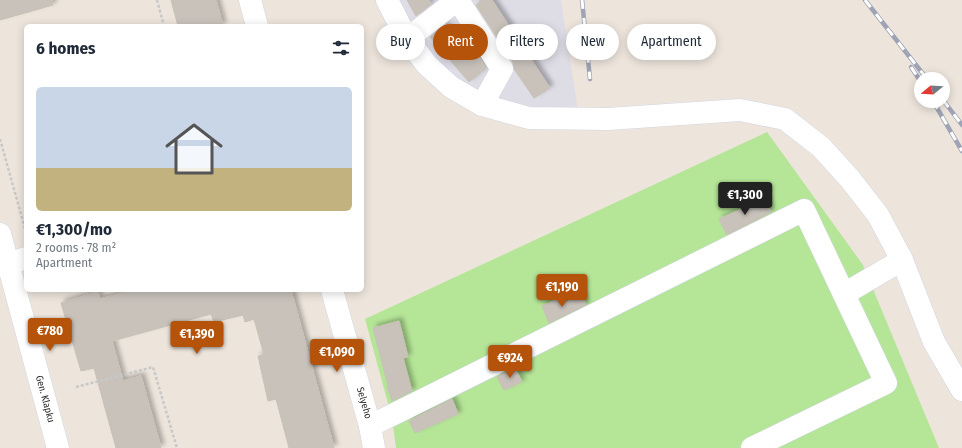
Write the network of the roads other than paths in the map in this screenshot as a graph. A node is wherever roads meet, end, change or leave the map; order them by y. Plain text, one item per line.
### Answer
1 (250, 0) edge
2 (387, 0) edge
3 (457, 0) edge
4 (256, 24) edge
5 (399, 24) edge
6 (425, 25) edge
7 (423, 60) edge
8 (482, 105) junction
9 (0, 234) edge
10 (902, 260) junction
11 (17, 261) edge
12 (333, 292) edge
13 (844, 294) junction
14 (962, 390) edge
15 (370, 426) junction
16 (58, 448) edge
17 (374, 448) edge
18 (752, 448) edge

1 - 4 street
2 - 5 street
3 - 6 street
3 - 8 street
7 - 8 street
8 - 10 street
9 - 11 street, Gen. Klapku
10 - 13 street
10 - 14 street
11 - 16 street, Gen. Klapku
12 - 15 street, Selyeho
13 - 15 street
13 - 18 street
15 - 17 street, Selyeho

